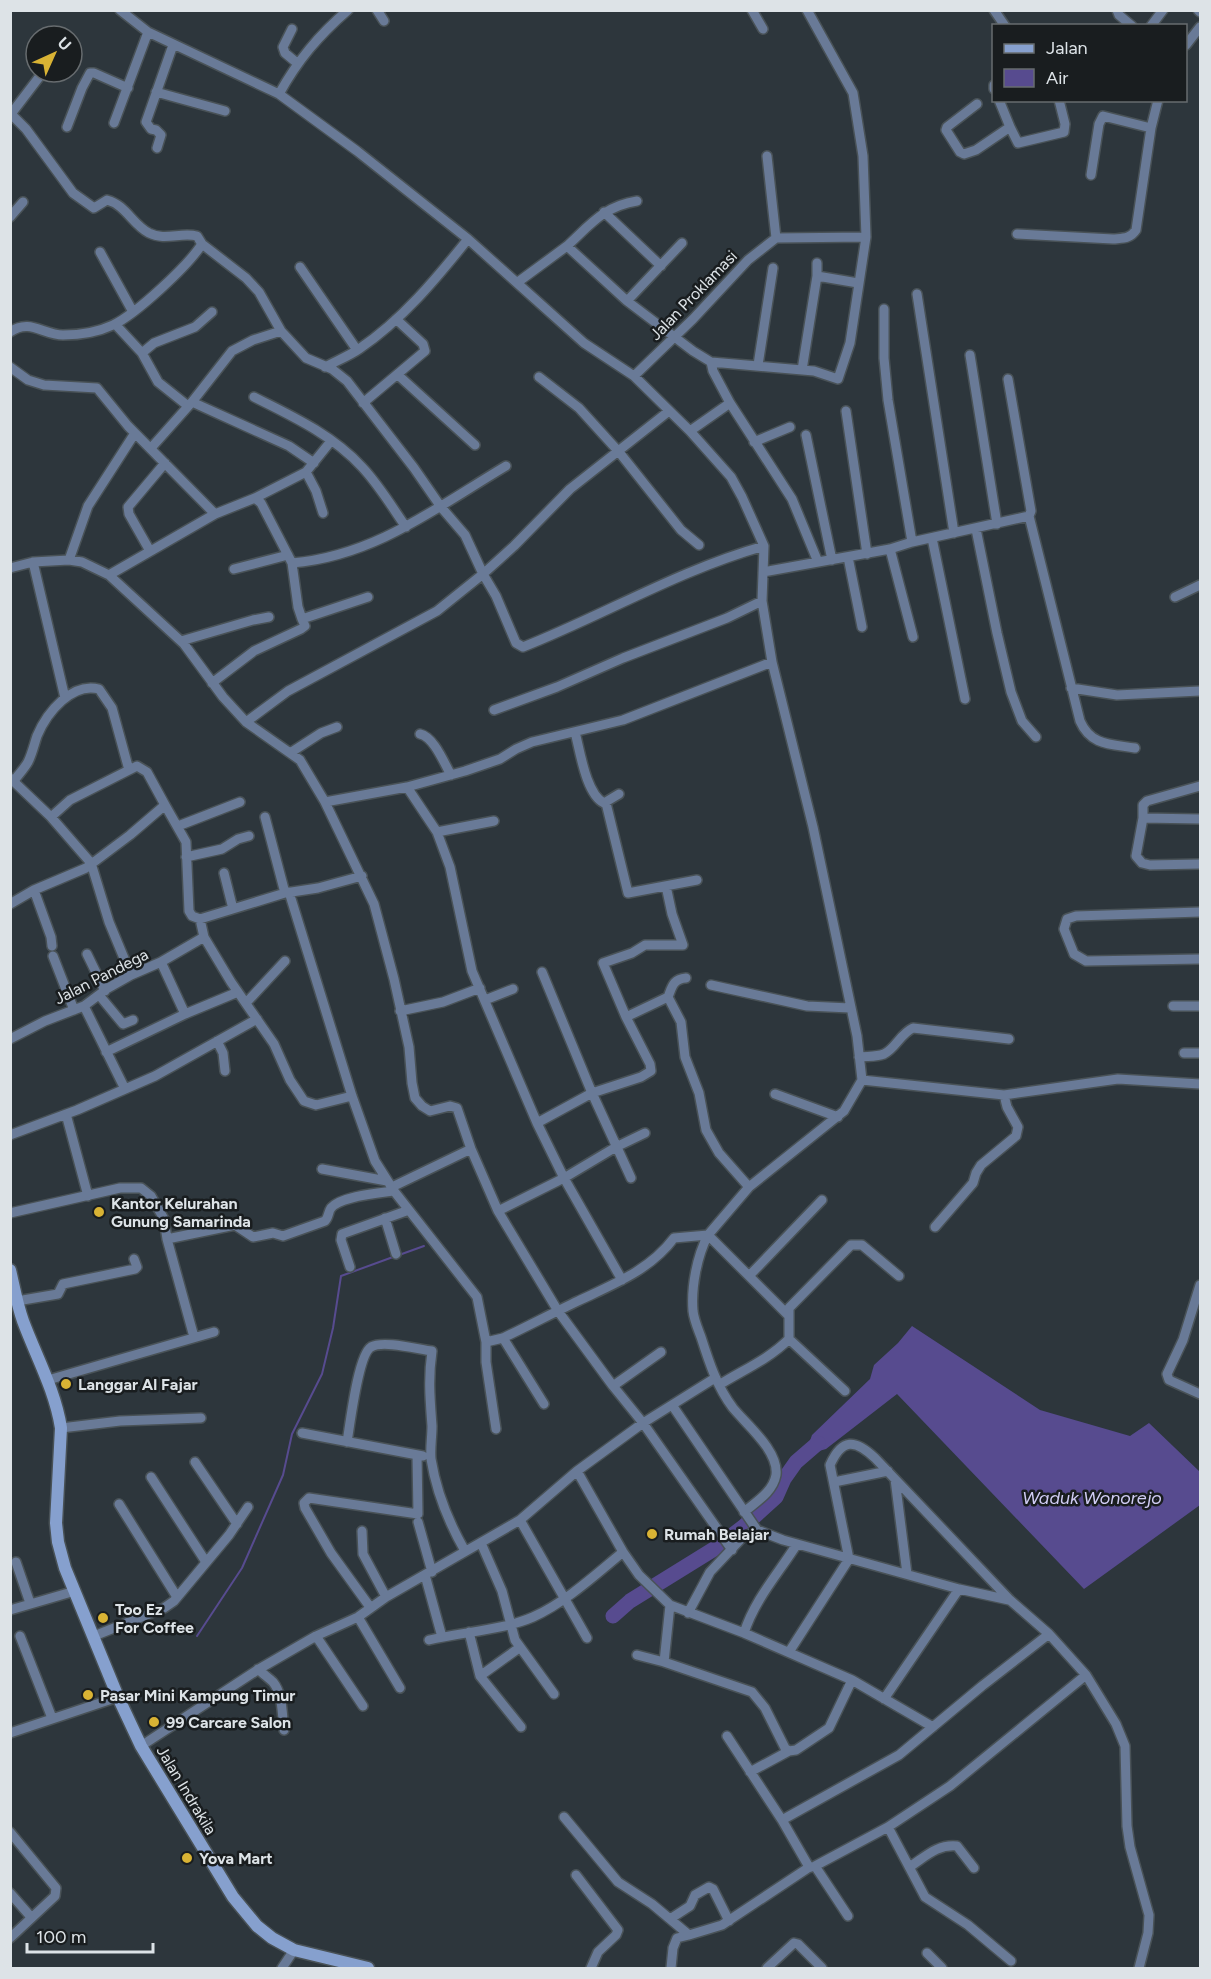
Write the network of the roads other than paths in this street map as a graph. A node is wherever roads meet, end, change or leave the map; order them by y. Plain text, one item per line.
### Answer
1 (120, 10) edge
2 (348, 10) edge
3 (376, 10) edge
4 (752, 10) edge
5 (807, 10) edge
6 (994, 10) edge
7 (1117, 10) edge
8 (1163, 10) edge
9 (384, 21) dead end
10 (1004, 24) edge
11 (1130, 24) edge
12 (1152, 24) edge
13 (1200, 27) edge
14 (292, 28) dead end
15 (763, 29) dead end
16 (148, 32) junction
17 (1187, 43) edge
18 (173, 45) junction
19 (297, 63) junction
20 (34, 84) edge
21 (128, 88) junction
22 (156, 92) junction
23 (279, 94) junction
24 (1000, 102) edge
25 (1059, 102) edge
26 (1158, 102) edge
27 (977, 104) dead end
28 (225, 111) dead end
29 (11, 113) edge
30 (114, 123) dead end
31 (67, 127) dead end
32 (1010, 127) junction
33 (1151, 128) junction
34 (157, 148) dead end
35 (767, 156) dead end
36 (1091, 175) dead end
37 (637, 201) dead end
38 (23, 202) dead end
39 (604, 212) junction
40 (10, 217) edge
41 (1017, 234) dead end
42 (866, 237) junction
43 (777, 238) junction
44 (468, 239) junction
45 (682, 243) dead end
46 (202, 244) junction
47 (567, 246) junction
48 (100, 252) dead end
49 (817, 263) dead end
50 (661, 266) junction
51 (300, 267) dead end
52 (773, 268) dead end
53 (817, 276) junction
54 (518, 282) junction
55 (858, 283) junction
56 (917, 294) dead end
57 (627, 301) junction
58 (884, 309) dead end
59 (133, 312) junction
60 (212, 312) dead end
61 (396, 319) junction
62 (116, 324) junction
63 (281, 331) junction
64 (10, 332) edge
65 (674, 337) junction
66 (357, 350) junction
67 (142, 353) junction
68 (970, 355) dead end
69 (711, 362) junction
70 (758, 365) junction
71 (10, 367) edge
72 (326, 367) junction
73 (802, 370) junction
74 (398, 375) junction
75 (634, 376) junction
76 (539, 377) dead end
77 (1008, 379) dead end
78 (254, 397) dead end
79 (363, 403) junction
80 (730, 403) junction
81 (190, 404) junction
82 (669, 411) junction
83 (846, 411) dead end
84 (790, 427) dead end
85 (690, 431) junction
86 (135, 433) junction
87 (806, 435) dead end
88 (331, 441) junction
89 (754, 442) junction
90 (475, 445) dead end
91 (151, 448) junction
92 (619, 452) junction
93 (165, 463) junction
94 (314, 463) junction
95 (506, 466) dead end
96 (306, 472) junction
97 (255, 498) junction
98 (441, 507) junction
99 (323, 513) dead end
100 (215, 514) junction
101 (1029, 516) junction
102 (997, 524) junction
103 (406, 527) junction
104 (976, 529) junction
105 (954, 533) junction
106 (932, 538) junction
107 (912, 542) junction
108 (699, 544) dead end
109 (764, 546) junction
110 (890, 549) junction
111 (150, 551) junction
112 (867, 554) junction
113 (848, 557) junction
114 (290, 559) junction
115 (69, 560) junction
116 (832, 560) junction
117 (33, 562) junction
118 (818, 562) junction
119 (10, 568) edge
120 (234, 569) dead end
121 (763, 572) junction
122 (483, 574) junction
123 (109, 575) junction
124 (1200, 585) edge
125 (368, 597) dead end
126 (1175, 597) dead end
127 (762, 601) junction
128 (269, 617) dead end
129 (302, 619) junction
130 (862, 627) dead end
131 (913, 637) dead end
132 (181, 641) junction
133 (772, 662) junction
134 (212, 683) junction
135 (1071, 687) junction
136 (1200, 691) edge
137 (65, 698) junction
138 (965, 699) dead end
139 (494, 710) dead end
140 (246, 722) junction
141 (337, 727) dead end
142 (575, 732) junction
143 (420, 734) dead end
144 (1036, 737) dead end
145 (1135, 748) dead end
146 (290, 753) junction
147 (129, 770) junction
148 (452, 775) junction
149 (12, 780) edge
150 (1200, 786) edge
151 (408, 787) junction
152 (619, 794) dead end
153 (240, 802) dead end
154 (325, 802) junction
155 (606, 803) junction
156 (165, 805) junction
157 (51, 817) junction
158 (265, 818) dead end
159 (1143, 818) junction
160 (1200, 819) edge
161 (494, 821) dead end
162 (178, 826) junction
163 (437, 832) junction
164 (249, 836) dead end
165 (186, 857) junction
166 (91, 863) junction
167 (1200, 864) edge
168 (224, 873) dead end
169 (362, 876) junction
170 (697, 880) dead end
171 (666, 886) junction
172 (34, 890) junction
173 (287, 892) junction
174 (10, 904) edge
175 (232, 909) junction
176 (1200, 912) edge
177 (200, 919) junction
178 (204, 937) junction
179 (87, 954) dead end
180 (1200, 959) edge
181 (285, 961) dead end
182 (161, 962) junction
183 (542, 972) dead end
184 (131, 975) junction
185 (686, 978) dead end
186 (711, 985) dead end
187 (480, 988) junction
188 (513, 989) dead end
189 (238, 992) junction
190 (102, 993) junction
191 (668, 997) junction
192 (485, 1000) junction
193 (246, 1003) junction
194 (84, 1006) junction
195 (1173, 1006) dead end
196 (1200, 1006) edge
197 (850, 1008) junction
198 (74, 1010) junction
199 (400, 1011) junction
200 (185, 1014) junction
201 (626, 1017) junction
202 (257, 1019) junction
203 (133, 1020) dead end
204 (10, 1039) edge
205 (1009, 1039) dead end
206 (217, 1041) junction
207 (106, 1052) junction
208 (1184, 1053) dead end
209 (1200, 1053) edge
210 (859, 1057) junction
211 (225, 1071) dead end
212 (862, 1080) junction
213 (1200, 1084) edge
214 (125, 1089) junction
215 (592, 1093) junction
216 (775, 1094) dead end
217 (1004, 1095) junction
218 (352, 1096) junction
219 (66, 1114) junction
220 (838, 1117) junction
221 (537, 1123) junction
222 (645, 1133) dead end
223 (10, 1135) edge
224 (616, 1147) junction
225 (471, 1149) junction
226 (321, 1169) dead end
227 (564, 1178) junction
228 (631, 1178) dead end
229 (391, 1186) junction
230 (749, 1186) junction
231 (88, 1196) junction
232 (822, 1200) dead end
233 (409, 1210) junction
234 (498, 1211) junction
235 (10, 1213) edge
236 (385, 1218) junction
237 (935, 1227) dead end
238 (708, 1235) junction
239 (167, 1239) junction
240 (396, 1254) dead end
241 (134, 1259) dead end
242 (350, 1268) dead end
243 (10, 1270) edge
244 (899, 1275) dead end
245 (749, 1276) junction
246 (622, 1280) junction
247 (1200, 1285) edge
248 (14, 1298) edge
249 (558, 1311) junction
250 (788, 1315) junction
251 (214, 1332) dead end
252 (194, 1336) junction
253 (503, 1338) junction
254 (789, 1339) junction
255 (486, 1342) junction
256 (661, 1352) dead end
257 (48, 1380) junction
258 (717, 1382) junction
259 (613, 1386) junction
260 (845, 1391) dead end
261 (1200, 1394) edge
262 (544, 1404) dead end
263 (672, 1405) junction
264 (201, 1418) dead end
265 (643, 1423) junction
266 (61, 1428) junction
267 (496, 1429) dead end
268 (302, 1433) dead end
269 (347, 1442) junction
270 (417, 1455) junction
271 (431, 1458) junction
272 (195, 1462) dead end
273 (577, 1471) junction
274 (888, 1471) junction
275 (151, 1477) dead end
276 (895, 1479) junction
277 (834, 1482) junction
278 (119, 1504) dead end
279 (248, 1507) dead end
280 (745, 1513) junction
281 (520, 1520) junction
282 (418, 1522) dead end
283 (237, 1524) junction
284 (756, 1529) junction
285 (362, 1531) dead end
286 (481, 1543) junction
287 (797, 1544) junction
288 (732, 1549) junction
289 (465, 1551) junction
290 (623, 1552) junction
291 (849, 1559) junction
292 (16, 1562) dead end
293 (206, 1562) junction
294 (428, 1573) junction
295 (907, 1574) junction
296 (959, 1589) junction
297 (75, 1591) junction
298 (177, 1597) junction
299 (386, 1597) junction
300 (566, 1598) junction
301 (1010, 1600) junction
302 (30, 1604) junction
303 (670, 1605) junction
304 (370, 1607) junction
305 (10, 1610) edge
306 (688, 1613) junction
307 (358, 1617) junction
308 (511, 1624) junction
309 (469, 1632) junction
310 (744, 1633) junction
311 (1049, 1634) junction
312 (20, 1636) dead end
313 (94, 1636) junction
314 (316, 1636) junction
315 (442, 1637) junction
316 (587, 1638) dead end
317 (429, 1640) dead end
318 (519, 1648) junction
319 (789, 1652) junction
320 (637, 1656) dead end
321 (664, 1662) junction
322 (258, 1670) junction
323 (1086, 1675) junction
324 (480, 1676) junction
325 (852, 1680) junction
326 (400, 1688) dead end
327 (554, 1694) dead end
328 (118, 1697) junction
329 (884, 1699) junction
330 (363, 1706) dead end
331 (52, 1719) junction
332 (521, 1727) dead end
333 (933, 1727) junction
334 (284, 1730) dead end
335 (10, 1733) edge
336 (727, 1736) dead end
337 (141, 1746) junction
338 (789, 1751) junction
339 (750, 1772) junction
340 (564, 1817) dead end
341 (782, 1820) junction
342 (888, 1827) junction
343 (10, 1832) edge
344 (812, 1866) junction
345 (910, 1866) junction
346 (974, 1868) dead end
347 (576, 1875) dead end
348 (10, 1893) edge
349 (848, 1916) dead end
350 (31, 1917) junction
351 (670, 1919) junction
352 (729, 1921) junction
353 (689, 1935) junction
354 (10, 1938) edge
355 (294, 1950) junction
356 (927, 1953) dead end
357 (1011, 1961) dead end
358 (282, 1968) edge
359 (368, 1968) edge
360 (591, 1968) edge
361 (671, 1968) edge
362 (767, 1968) edge
363 (822, 1968) edge
364 (942, 1968) edge
365 (1138, 1968) edge

1 - 16 street
2 - 19 street
3 - 9 street
4 - 15 street
5 - 42 street
6 - 10 street
7 - 11 street
8 - 12 street
13 - 17 street
14 - 19 street
16 - 18 street
16 - 21 street
18 - 22 street
18 - 23 street
19 - 23 street
20 - 29 street
21 - 30 street
21 - 31 street
22 - 28 street
22 - 34 street
23 - 44 street
24 - 32 street
25 - 32 street
26 - 33 street
27 - 32 street
29 - 46 street
33 - 36 street
33 - 41 street
35 - 43 street
37 - 39 street
38 - 40 street
39 - 47 street
39 - 50 street
42 - 43 street
42 - 55 street
43 - 65 street, Jalan Proklamasi
44 - 54 street
44 - 61 street
45 - 50 street
46 - 59 street
46 - 63 street
47 - 54 street
47 - 57 street
48 - 59 street
49 - 53 street
50 - 57 street
51 - 66 street
52 - 70 street
53 - 55 street
53 - 73 street
54 - 75 street
55 - 73 street
56 - 105 street
57 - 65 street
58 - 107 street
59 - 62 street
60 - 67 street
61 - 66 street
61 - 74 street
62 - 64 street
62 - 67 street
63 - 72 street
63 - 81 street
65 - 69 street
65 - 75 street, Jalan Proklamasi
66 - 72 street
67 - 81 street
68 - 102 street
69 - 70 street
69 - 80 street
70 - 73 street
71 - 86 street
72 - 79 street
74 - 79 street
74 - 90 street
75 - 82 street
76 - 92 street
77 - 101 street
78 - 88 street
79 - 98 street
80 - 85 street
80 - 89 street
81 - 91 street
81 - 94 street
82 - 85 street
82 - 92 street
83 - 112 street
84 - 89 street
85 - 109 street
86 - 91 street
86 - 115 street
87 - 116 street
88 - 94 street
88 - 103 street
89 - 118 street
91 - 93 street
92 - 108 street
92 - 122 street
93 - 100 street
93 - 111 street
94 - 96 street
95 - 98 street
96 - 97 street
96 - 99 street
97 - 100 street
97 - 114 street
98 - 103 street
98 - 122 street
100 - 111 street
101 - 102 street
101 - 135 street
102 - 104 street
103 - 114 street
104 - 105 street
104 - 144 street
105 - 106 street
106 - 107 street
106 - 138 street
107 - 110 street
109 - 121 street
109 - 122 street
110 - 112 street
110 - 131 street
111 - 123 street
112 - 113 street
113 - 116 street
113 - 130 street
114 - 120 street
114 - 129 street
115 - 117 street
115 - 123 street
116 - 118 street
117 - 119 street
117 - 137 street
118 - 121 street
121 - 127 street
122 - 140 street
123 - 132 street
124 - 126 street
125 - 129 street
127 - 133 street
127 - 139 street
128 - 132 street
129 - 134 street
132 - 134 street
133 - 142 street
133 - 197 street
134 - 140 street
135 - 136 street
135 - 145 street
137 - 147 street
137 - 149 street
140 - 146 street
141 - 146 street
142 - 148 street
142 - 155 street
143 - 148 street
146 - 154 street
147 - 156 street
147 - 157 street
148 - 151 street
149 - 157 street
150 - 159 street
151 - 154 street
151 - 163 street
152 - 155 street
153 - 162 street
154 - 169 street
155 - 171 street
156 - 162 street
156 - 166 street
157 - 166 street
158 - 173 street
159 - 160 street
159 - 167 street
161 - 163 street
162 - 165 street
163 - 187 street
164 - 165 street
165 - 177 street
166 - 172 street
166 - 184 street
168 - 175 street
169 - 173 street
169 - 199 street
170 - 171 street
171 - 201 street
172 - 174 street
172 - 198 street
173 - 175 street
173 - 218 street
175 - 177 street
176 - 180 street
177 - 178 street
178 - 182 street, Jalan Pandega
178 - 189 street
179 - 190 street
181 - 193 street
182 - 184 street, Jalan Pandega
182 - 200 street
183 - 215 street
184 - 190 street, Jalan Pandega
185 - 191 street
186 - 197 street
187 - 192 street
187 - 199 street
188 - 192 street
189 - 193 street
189 - 200 street
190 - 194 street, Jalan Pandega
190 - 203 street
191 - 201 street
191 - 230 street
192 - 221 street
193 - 202 street
194 - 198 street, Jalan Pandega
194 - 207 street
195 - 196 street
197 - 210 street
198 - 204 street, Jalan Pandega
199 - 225 street
200 - 207 street
201 - 215 street
202 - 206 street
202 - 218 street
205 - 210 street
206 - 211 street
206 - 214 street
207 - 214 street
208 - 209 street
210 - 212 street
212 - 217 street
212 - 220 street
213 - 217 street
214 - 219 street
215 - 221 street
215 - 224 street
216 - 220 street
217 - 237 street
218 - 229 street
219 - 223 street
219 - 231 street
220 - 230 street
221 - 227 street
222 - 224 street
224 - 227 street
224 - 228 street
225 - 229 street
225 - 234 street
226 - 229 street
227 - 234 street
227 - 246 street
229 - 233 street
229 - 239 street
230 - 238 street
231 - 235 street
231 - 239 street
232 - 245 street
233 - 236 street
233 - 255 street
234 - 249 street
236 - 240 street
236 - 242 street
238 - 245 street
238 - 246 street
238 - 258 street
239 - 252 street
241 - 248 street
243 - 248 street, Jalan Indrakila
244 - 250 street
245 - 250 street
246 - 249 street
247 - 261 street
248 - 257 street, Jalan Indrakila
249 - 253 street
249 - 259 street
250 - 254 street
251 - 252 street
252 - 257 street
253 - 255 street
253 - 262 street
254 - 258 street
254 - 260 street
255 - 267 street
256 - 259 street
257 - 266 street, Jalan Indrakila
258 - 263 street
258 - 280 street
259 - 265 street
263 - 265 street
263 - 280 street
264 - 266 street
265 - 273 street
265 - 288 street
266 - 297 street, Jalan Indrakila
268 - 269 street
269 - 270 street
269 - 271 street
270 - 271 street
270 - 304 street
271 - 289 street
272 - 283 street
273 - 281 street
273 - 290 street
274 - 276 street
274 - 277 street
274 - 277 street
275 - 293 street
276 - 295 street
276 - 301 street
277 - 291 street
278 - 298 street
279 - 283 street
280 - 284 street
281 - 286 street
281 - 300 street
282 - 294 street
283 - 293 street
284 - 287 street
284 - 288 street
285 - 299 street
286 - 289 street
286 - 308 street
287 - 291 street
287 - 310 street
288 - 306 street
289 - 294 street
290 - 300 street
290 - 303 street
291 - 295 street
291 - 319 street
292 - 302 street
293 - 298 street
294 - 299 street
294 - 315 street
295 - 296 street
296 - 301 street
296 - 329 street
297 - 302 street
297 - 313 street, Jalan Indrakila
298 - 313 street
299 - 304 street
300 - 308 street
300 - 316 street
301 - 311 street
302 - 305 street
303 - 306 street
303 - 321 street
304 - 307 street
306 - 310 street
307 - 314 street
307 - 326 street
308 - 309 street
308 - 318 street
309 - 315 street
309 - 324 street
310 - 319 street
311 - 323 street
311 - 333 street
312 - 331 street
313 - 328 street, Jalan Indrakila
314 - 322 street
314 - 330 street
315 - 317 street
318 - 324 street
318 - 327 street
319 - 325 street
320 - 321 street
321 - 338 street
322 - 334 street
322 - 337 street
323 - 342 street
323 - 365 street
324 - 332 street
325 - 329 street
325 - 338 street
328 - 331 street
328 - 337 street, Jalan Indrakila
329 - 333 street
331 - 335 street
333 - 341 street
336 - 339 street
337 - 355 street, Jalan Indrakila
338 - 339 street
339 - 341 street
340 - 351 street
341 - 344 street
342 - 344 street
342 - 345 street
343 - 350 street
344 - 349 street
344 - 352 street
345 - 346 street
345 - 357 street
347 - 360 street
348 - 350 street
350 - 354 street
351 - 352 street
351 - 353 street
352 - 353 street
353 - 361 street
355 - 358 street
355 - 359 street, Jalan Indrakila
356 - 364 street
362 - 363 street

